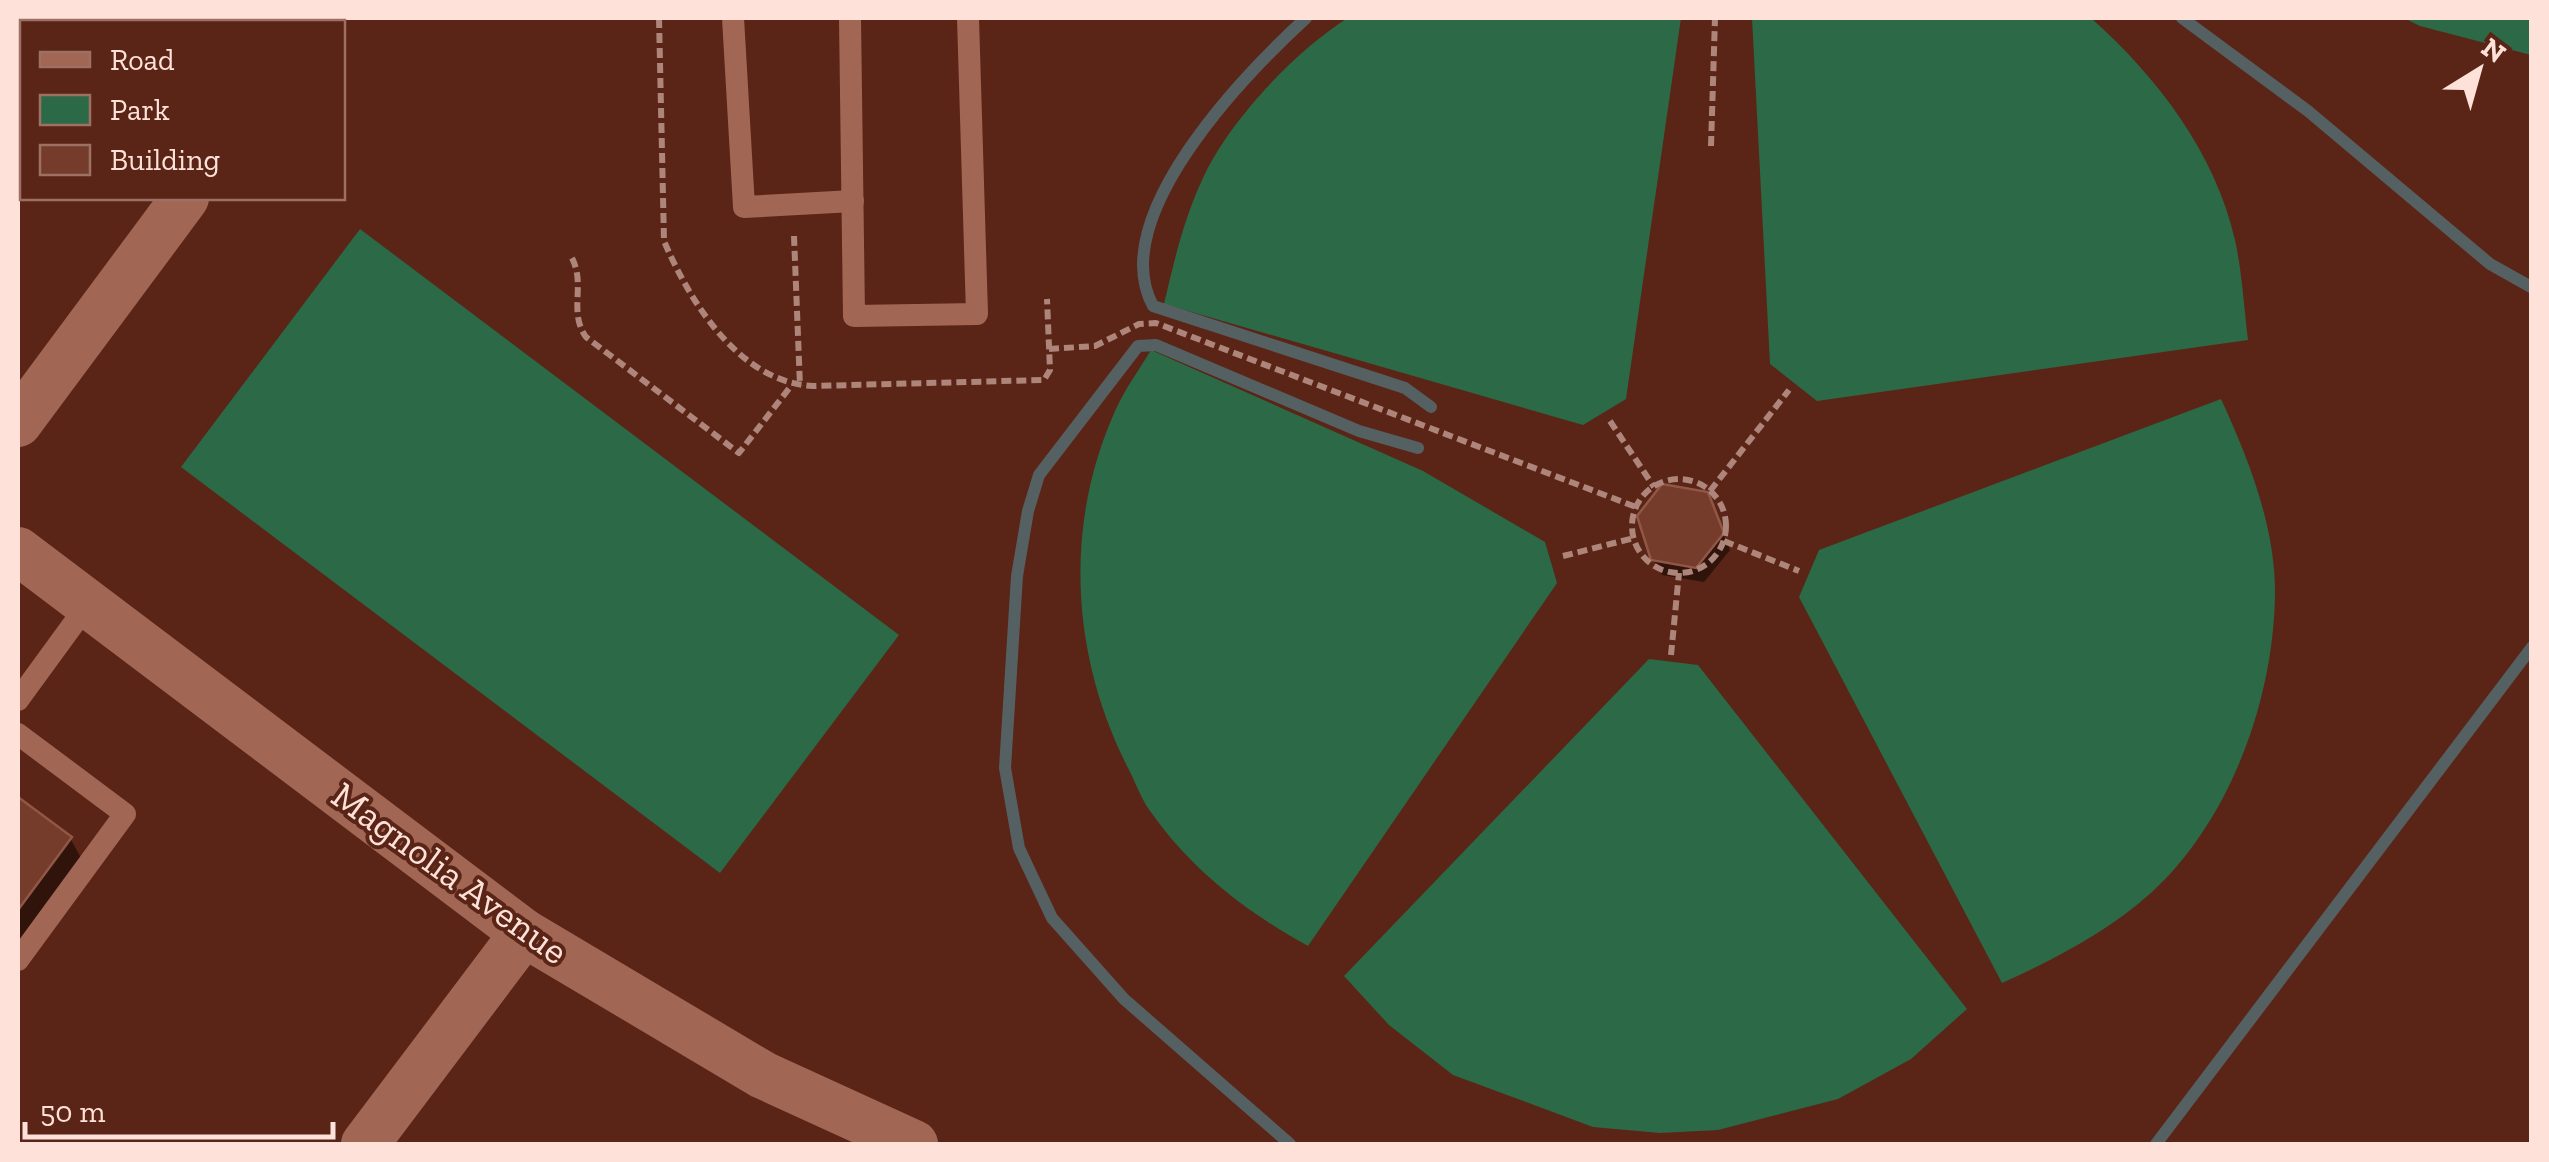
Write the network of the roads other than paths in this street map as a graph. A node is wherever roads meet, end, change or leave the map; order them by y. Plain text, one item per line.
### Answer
1 (733, 18) edge
2 (850, 18) edge
3 (968, 18) edge
4 (184, 200) edge
5 (853, 201) junction
6 (18, 422) edge
7 (18, 551) edge
8 (88, 604) junction
9 (18, 700) edge
10 (18, 734) edge
11 (524, 933) junction
12 (18, 960) edge
13 (365, 1144) edge
14 (914, 1144) edge

1 - 5 lane
2 - 5 lane
3 - 5 lane
4 - 6 street
7 - 8 street, Magnolia Avenue
8 - 9 lane
8 - 11 street, Magnolia Avenue
10 - 12 lane
11 - 13 street
11 - 14 street, Magnolia Avenue

